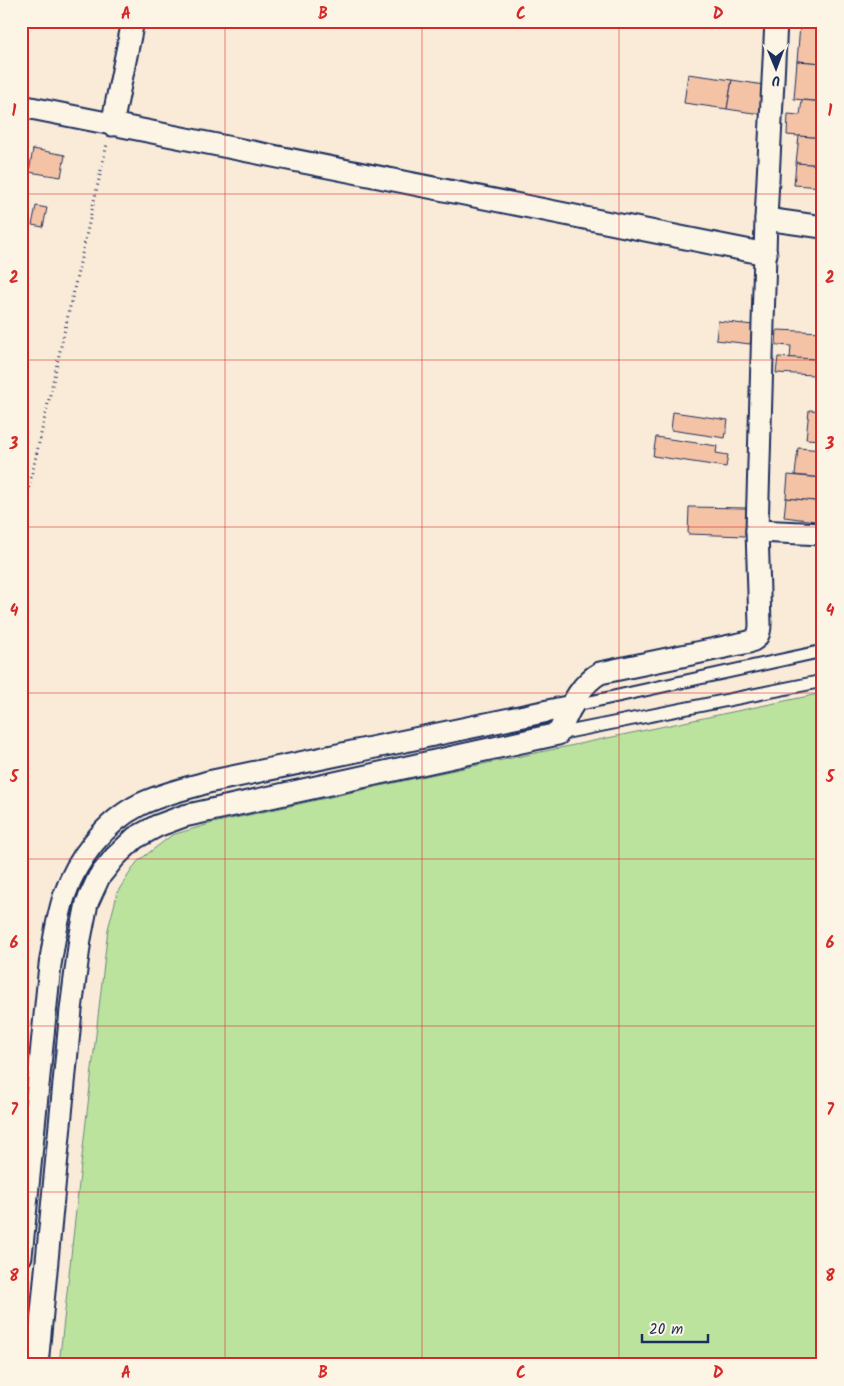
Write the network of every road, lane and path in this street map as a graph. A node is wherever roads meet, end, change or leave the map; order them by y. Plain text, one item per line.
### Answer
1 (133, 21) edge
2 (776, 21) edge
3 (21, 106) edge
4 (112, 125) junction
5 (766, 219) junction
6 (823, 227) edge
7 (766, 254) junction
8 (21, 522) edge
9 (757, 531) junction
10 (823, 534) edge
11 (823, 652) edge
12 (823, 681) edge
13 (572, 706) junction
14 (558, 734) junction
15 (21, 1256) edge
16 (37, 1365) edge

1 - 4 street
2 - 5 street
3 - 4 street
4 - 7 street
4 - 8 path
5 - 6 street
5 - 7 street
7 - 9 street
9 - 10 street
9 - 13 street
11 - 13 lane
12 - 14 lane
13 - 14 street
13 - 15 street
14 - 16 street

